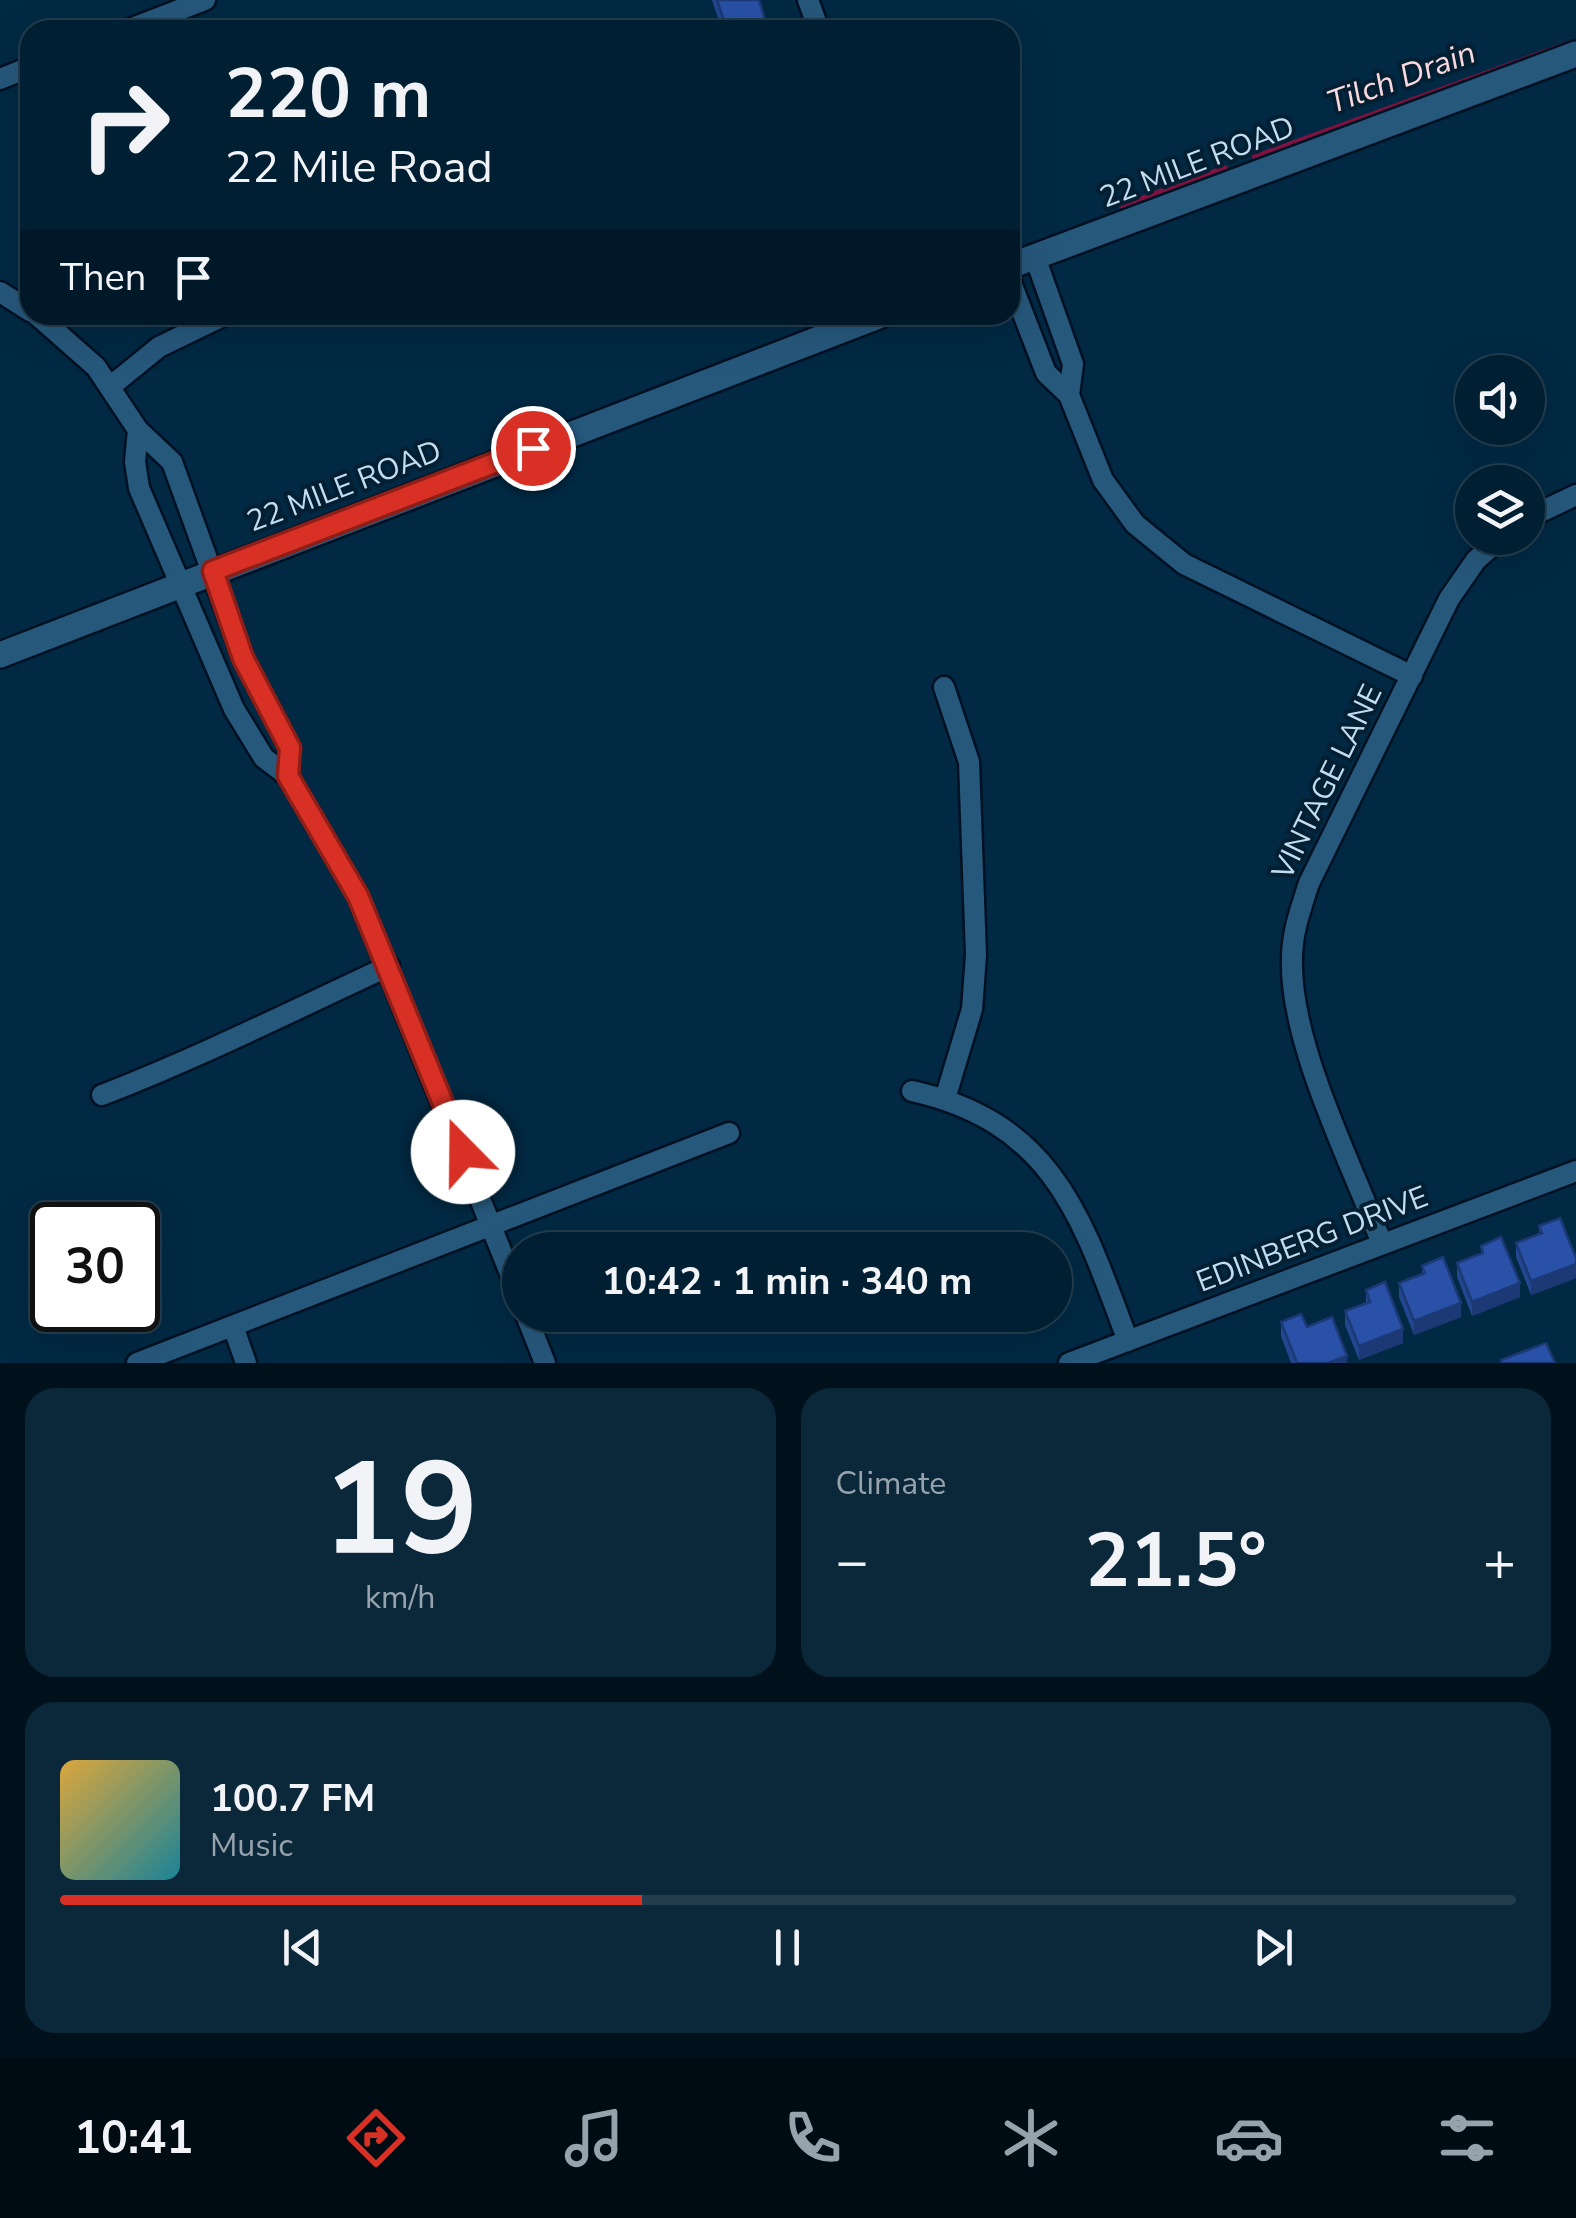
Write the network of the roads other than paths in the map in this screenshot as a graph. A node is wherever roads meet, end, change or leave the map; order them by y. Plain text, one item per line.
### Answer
1 (205, 0) edge
2 (153, 20) edge
3 (1576, 54) edge
4 (1035, 257) junction
5 (1020, 262) edge
6 (1020, 306) edge
7 (51, 325) edge
8 (204, 325) edge
9 (855, 325) edge
10 (111, 386) junction
11 (1069, 395) junction
12 (138, 430) junction
13 (1576, 495) edge
14 (1545, 510) edge
15 (1481, 555) edge
16 (213, 571) junction
17 (178, 584) junction
18 (0, 655) edge
19 (1412, 676) junction
20 (944, 688) dead end
21 (288, 776) junction
22 (389, 966) junction
23 (912, 1091) dead end
24 (102, 1096) dead end
25 (944, 1099) junction
26 (728, 1133) dead end
27 (1576, 1171) edge
28 (492, 1226) junction
29 (1382, 1244) junction
30 (502, 1252) edge
31 (232, 1326) junction
32 (533, 1332) edge
33 (1128, 1341) junction
34 (136, 1363) edge
35 (246, 1363) edge
36 (545, 1363) edge
37 (1068, 1363) edge

1 - 2 street
3 - 4 street, 22 MILE ROAD
4 - 5 street, 22 MILE ROAD
4 - 11 street
6 - 11 street
7 - 10 street
8 - 10 street
9 - 16 street, 22 MILE ROAD
10 - 12 street
11 - 19 street
12 - 16 street
12 - 17 street
13 - 14 street
15 - 19 street, VINTAGE LANE
16 - 17 street, 22 MILE ROAD
16 - 21 street
17 - 18 street, 22 MILE ROAD
17 - 21 street
19 - 29 street, VINTAGE LANE
20 - 25 street
21 - 22 street
22 - 24 street
22 - 28 street
23 - 25 street
25 - 33 street
26 - 28 street
27 - 29 street, EDINBERG DRIVE
28 - 30 street
28 - 31 street
29 - 33 street, EDINBERG DRIVE
31 - 34 street
31 - 35 street
32 - 36 street
33 - 37 street, EDINBERG DRIVE

